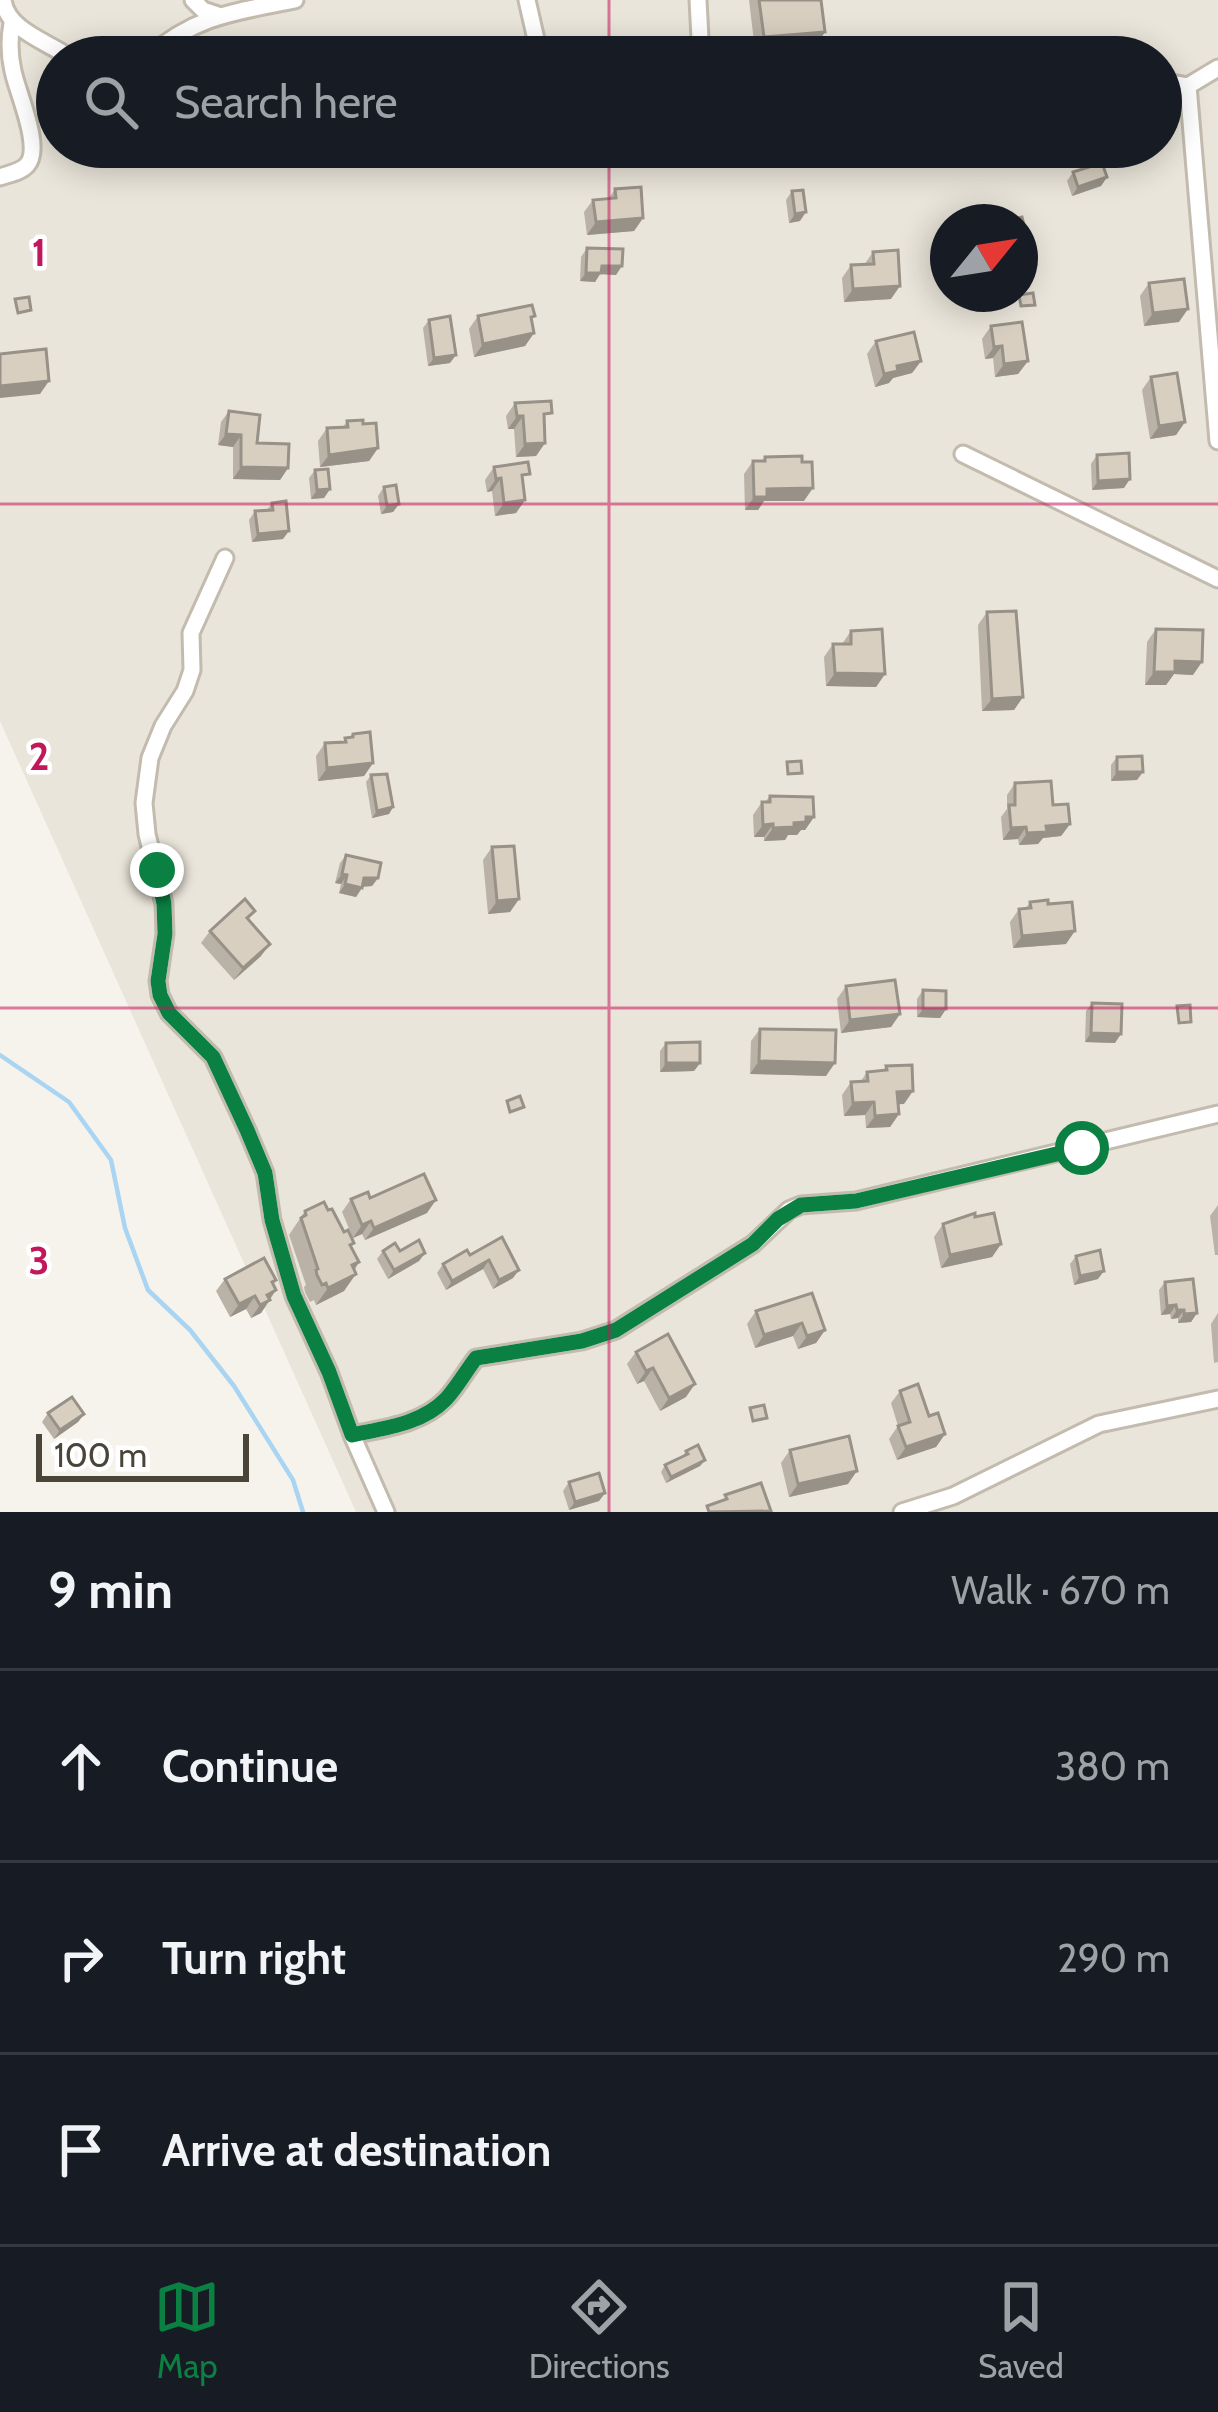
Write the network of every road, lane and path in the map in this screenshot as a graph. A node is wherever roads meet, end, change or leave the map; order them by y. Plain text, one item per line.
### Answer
1 (3, 0) edge
2 (193, 0) edge
3 (295, 0) edge
4 (527, 0) edge
5 (698, 0) edge
6 (218, 15) junction
7 (12, 23) junction
8 (173, 36) edge
9 (535, 36) edge
10 (700, 36) edge
11 (36, 37) edge
12 (1218, 68) edge
13 (1182, 85) edge
14 (1188, 86) junction
15 (0, 177) edge
16 (1218, 441) edge
17 (963, 454) dead end
18 (225, 558) dead end
19 (1218, 579) edge
20 (1218, 1114) edge
21 (1218, 1399) edge
22 (352, 1435) junction
23 (386, 1512) edge
24 (902, 1512) edge

1 - 7 street
2 - 6 street
3 - 6 street
4 - 9 street
5 - 10 street
6 - 8 street
7 - 11 street
7 - 15 street
12 - 14 street
13 - 14 street
14 - 16 street
17 - 19 street
18 - 22 street
20 - 22 street
21 - 24 street
22 - 23 street

